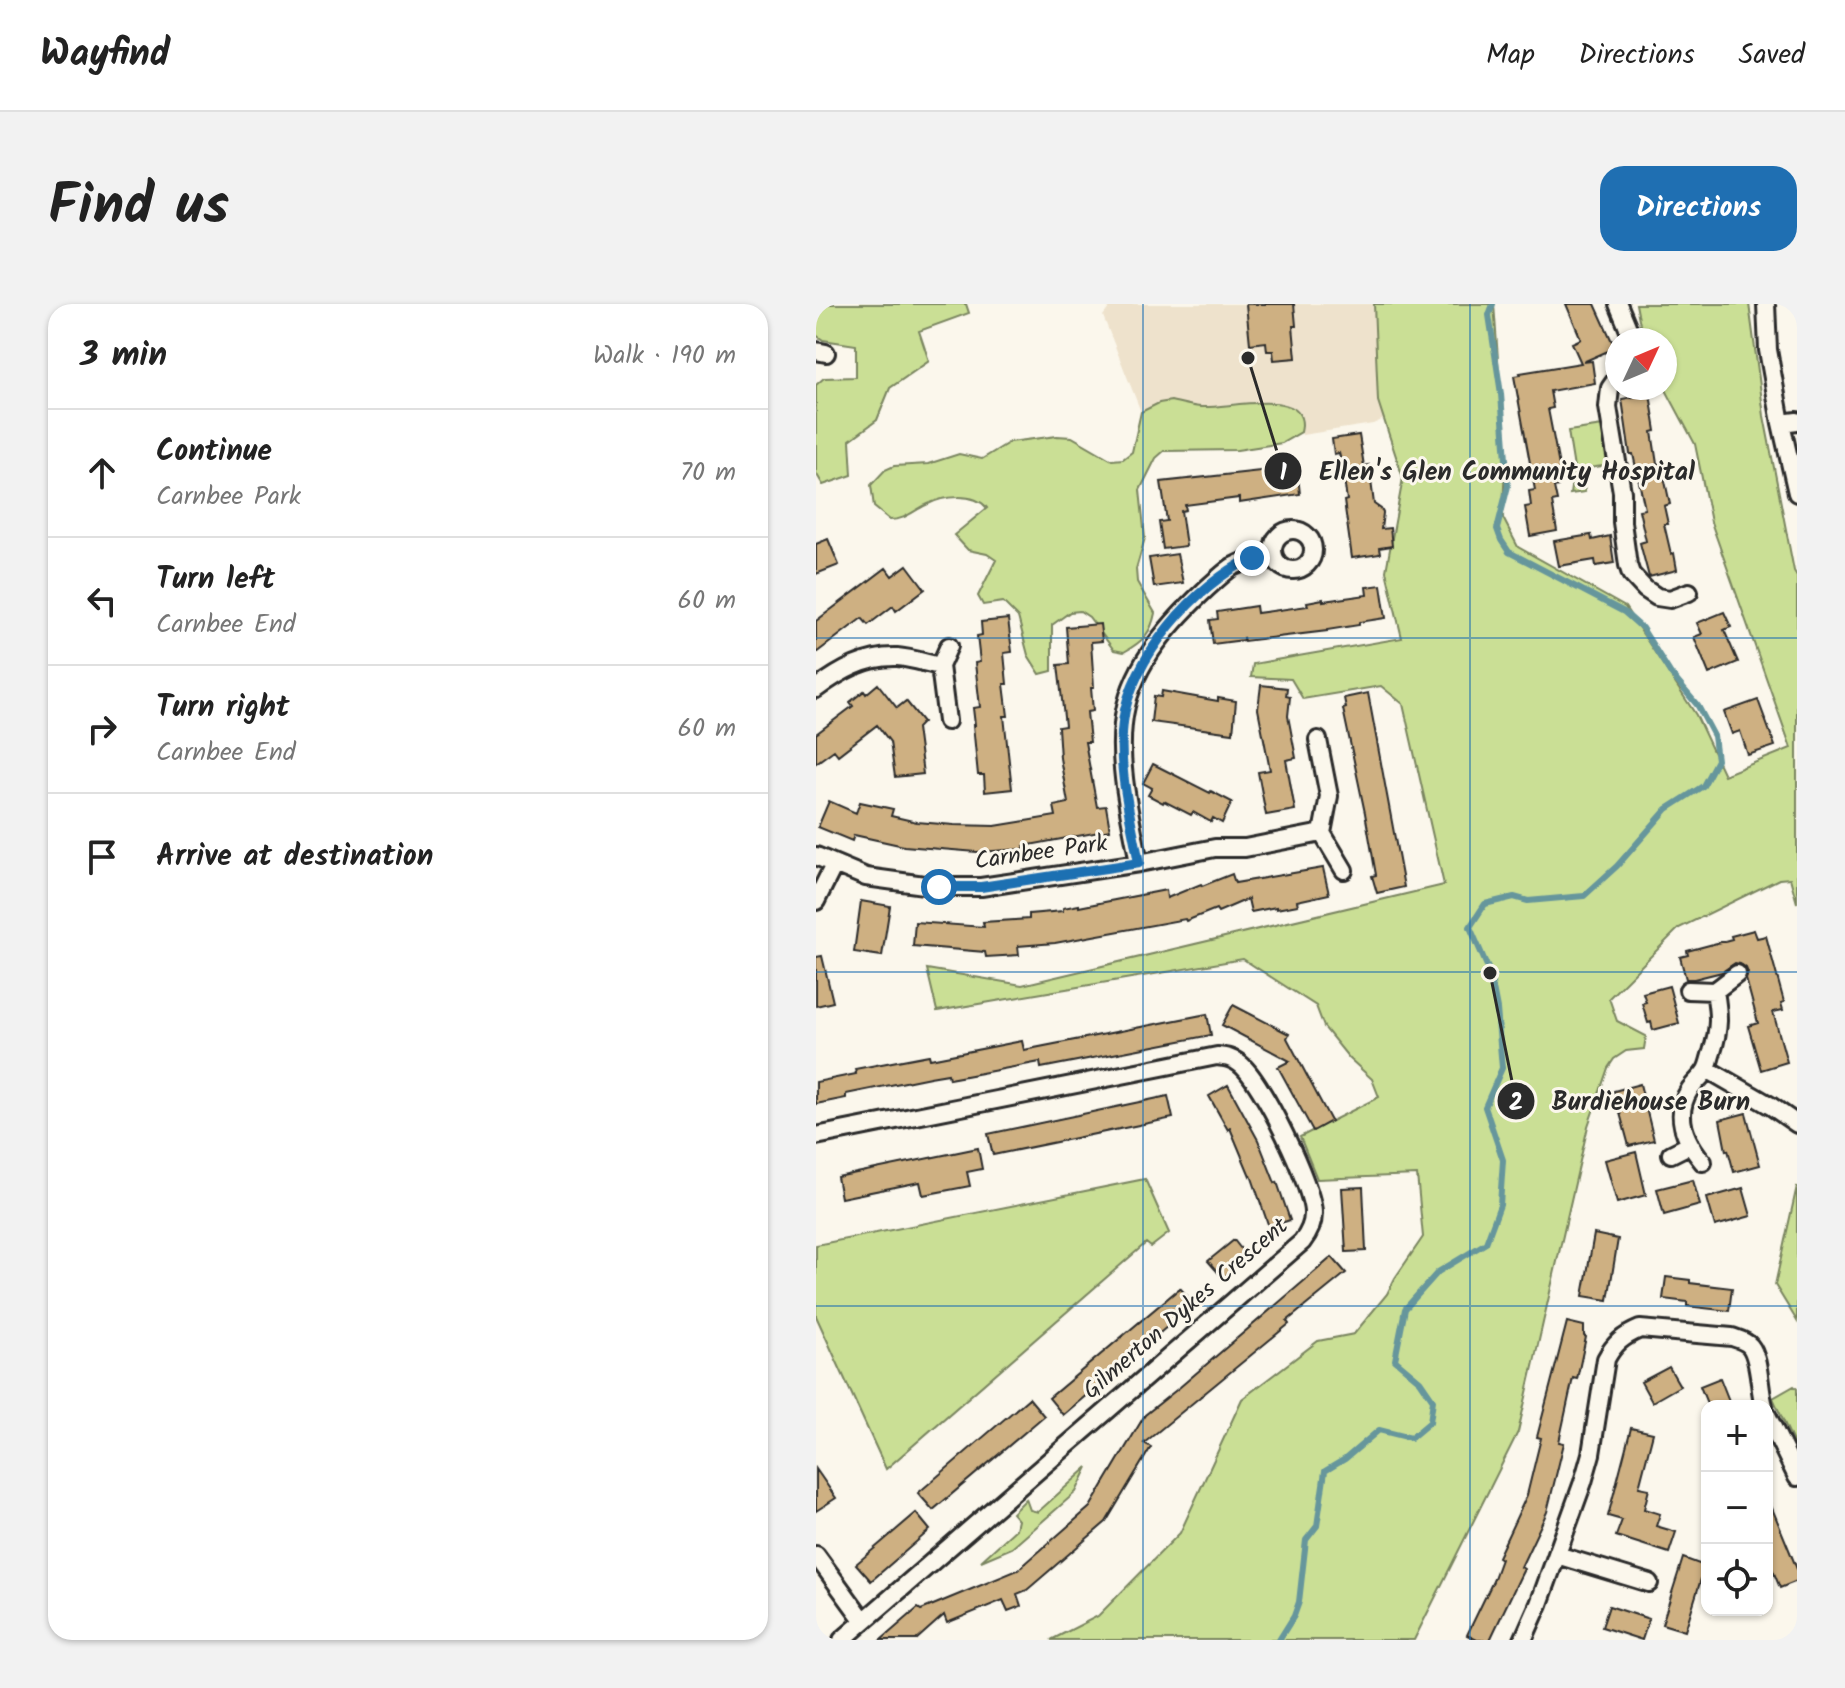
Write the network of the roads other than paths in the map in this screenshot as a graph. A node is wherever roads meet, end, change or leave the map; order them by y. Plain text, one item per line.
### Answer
1 (1618, 304) edge
2 (1766, 304) edge
3 (1628, 328) edge
4 (1609, 400) edge
5 (1789, 422) edge
6 (1797, 493) edge
7 (1273, 555) dead end
8 (1689, 592) dead end
9 (949, 646) dead end
10 (940, 666) junction
11 (816, 689) edge
12 (947, 721) dead end
13 (1318, 740) dead end
14 (1322, 833) junction
15 (816, 856) edge
16 (1139, 863) junction
17 (834, 865) junction
18 (1344, 870) dead end
19 (816, 901) edge
20 (1737, 974) dead end
21 (1688, 990) dead end
22 (1715, 991) junction
23 (1707, 1069) junction
24 (1797, 1124) edge
25 (816, 1136) edge
26 (1689, 1145) junction
27 (1671, 1154) dead end
28 (1703, 1162) dead end
29 (1763, 1400) edge
30 (1773, 1427) edge
31 (1797, 1477) edge
32 (816, 1555) edge
33 (1557, 1555) junction
34 (1649, 1583) dead end
35 (864, 1621) junction
36 (842, 1640) edge
37 (1523, 1640) edge

1 - 3 street
2 - 5 street
4 - 8 street
5 - 6 street
7 - 16 street
9 - 10 street
10 - 11 street
10 - 12 street
13 - 14 street
14 - 16 street, Carnbee Park
14 - 18 street
15 - 17 street, Carnbee Park
16 - 17 street, Carnbee Park
17 - 19 street
20 - 22 street
21 - 22 street
22 - 23 street
23 - 24 street
23 - 26 street
25 - 35 street, Gilmerton Dykes Crescent
26 - 27 street
26 - 28 street
29 - 33 street
30 - 31 street
32 - 35 street
33 - 34 street
33 - 37 street
35 - 36 street, Gilmerton Dykes Crescent

